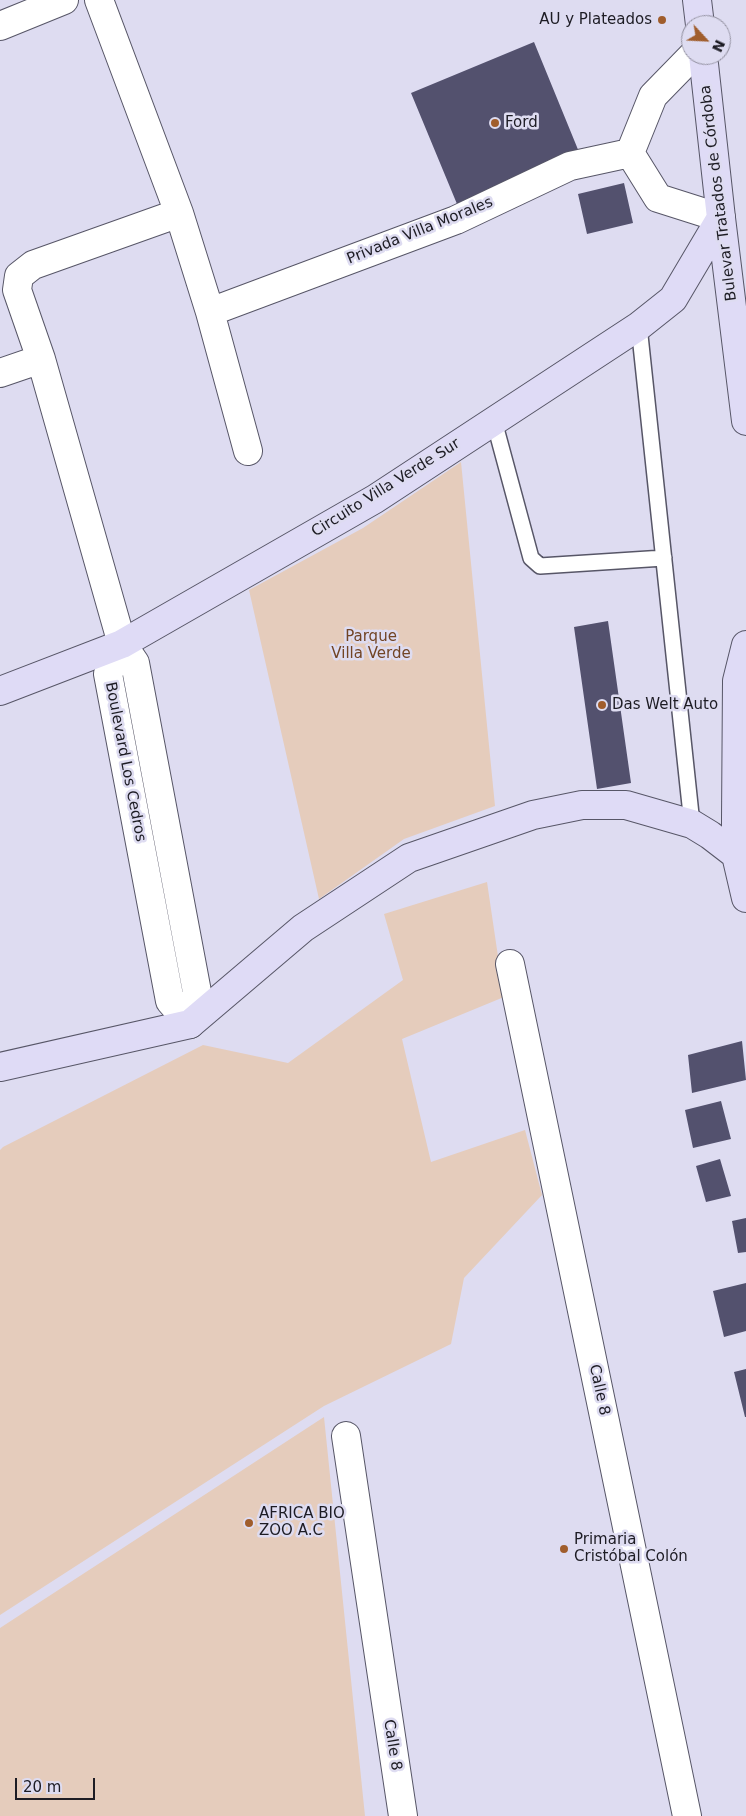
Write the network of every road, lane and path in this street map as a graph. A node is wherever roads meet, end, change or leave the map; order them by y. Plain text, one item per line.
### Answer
1 (64, 0) edge
2 (99, 0) edge
3 (697, 0) edge
4 (699, 15) edge
5 (1, 22) edge
6 (683, 65) edge
7 (704, 65) edge
8 (630, 153) junction
9 (179, 213) junction
10 (721, 218) junction
11 (210, 312) junction
12 (639, 326) junction
13 (40, 359) junction
14 (0, 373) edge
15 (494, 421) junction
16 (746, 421) edge
17 (248, 451) dead end
18 (664, 558) junction
19 (122, 644) junction
20 (746, 646) edge
21 (0, 691) edge
22 (692, 824) junction
23 (736, 855) junction
24 (746, 898) edge
25 (510, 964) dead end
26 (190, 1024) junction
27 (0, 1067) edge
28 (346, 1436) dead end
29 (403, 1816) edge
30 (687, 1816) edge

1 - 5 street
2 - 9 street
3 - 4 street
6 - 8 street
7 - 10 street, Bulevar Tratados de Córdoba
8 - 10 street
8 - 11 street, Privada Villa Morales
9 - 11 street
9 - 13 street, Boulevard Los Cedros
10 - 12 street, Circuito Villa Verde Sur
10 - 16 street, Bulevar Tratados de Córdoba
11 - 17 street
12 - 15 street, Circuito Villa Verde Sur
12 - 18 lane
13 - 14 street
13 - 19 street, Boulevard Los Cedros
15 - 18 lane
15 - 19 street, Circuito Villa Verde Sur
18 - 22 lane
19 - 21 street, Circuito Villa Verde Sur
19 - 26 street, Boulevard Los Cedros
20 - 23 street
22 - 23 street
22 - 26 street
23 - 24 street
25 - 30 street, Calle 8
26 - 27 street
28 - 29 street, Calle 8

